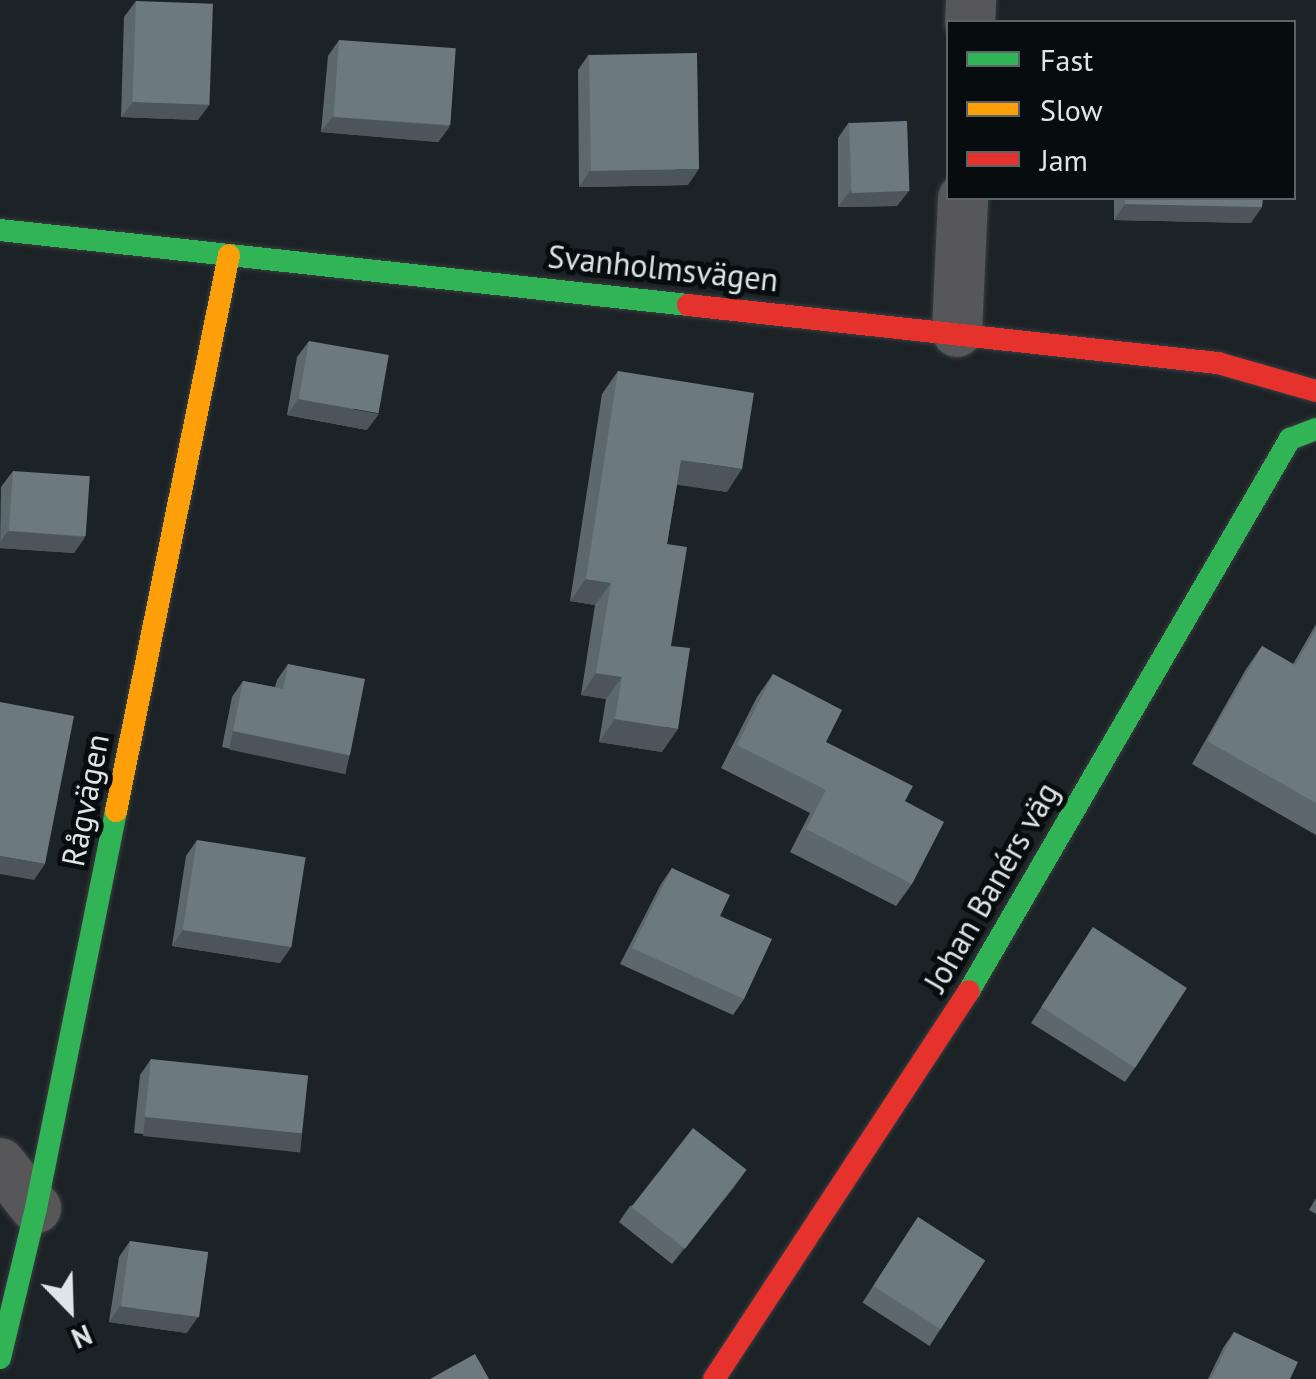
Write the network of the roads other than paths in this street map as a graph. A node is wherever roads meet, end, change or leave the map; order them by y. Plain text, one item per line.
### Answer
1 (964, 200) edge
2 (0, 230) edge
3 (230, 255) junction
4 (957, 332) junction
5 (1316, 391) edge
6 (1316, 429) edge
7 (0, 1163) edge
8 (36, 1208) junction
9 (0, 1358) edge
10 (714, 1379) edge

1 - 4 street
2 - 3 street, Svanholmsvägen
3 - 4 street, Svanholmsvägen
3 - 8 street, Rågvägen
4 - 5 street, Svanholmsvägen
6 - 10 street, Johan Banérs väg
7 - 8 street
8 - 9 street, Rågvägen

